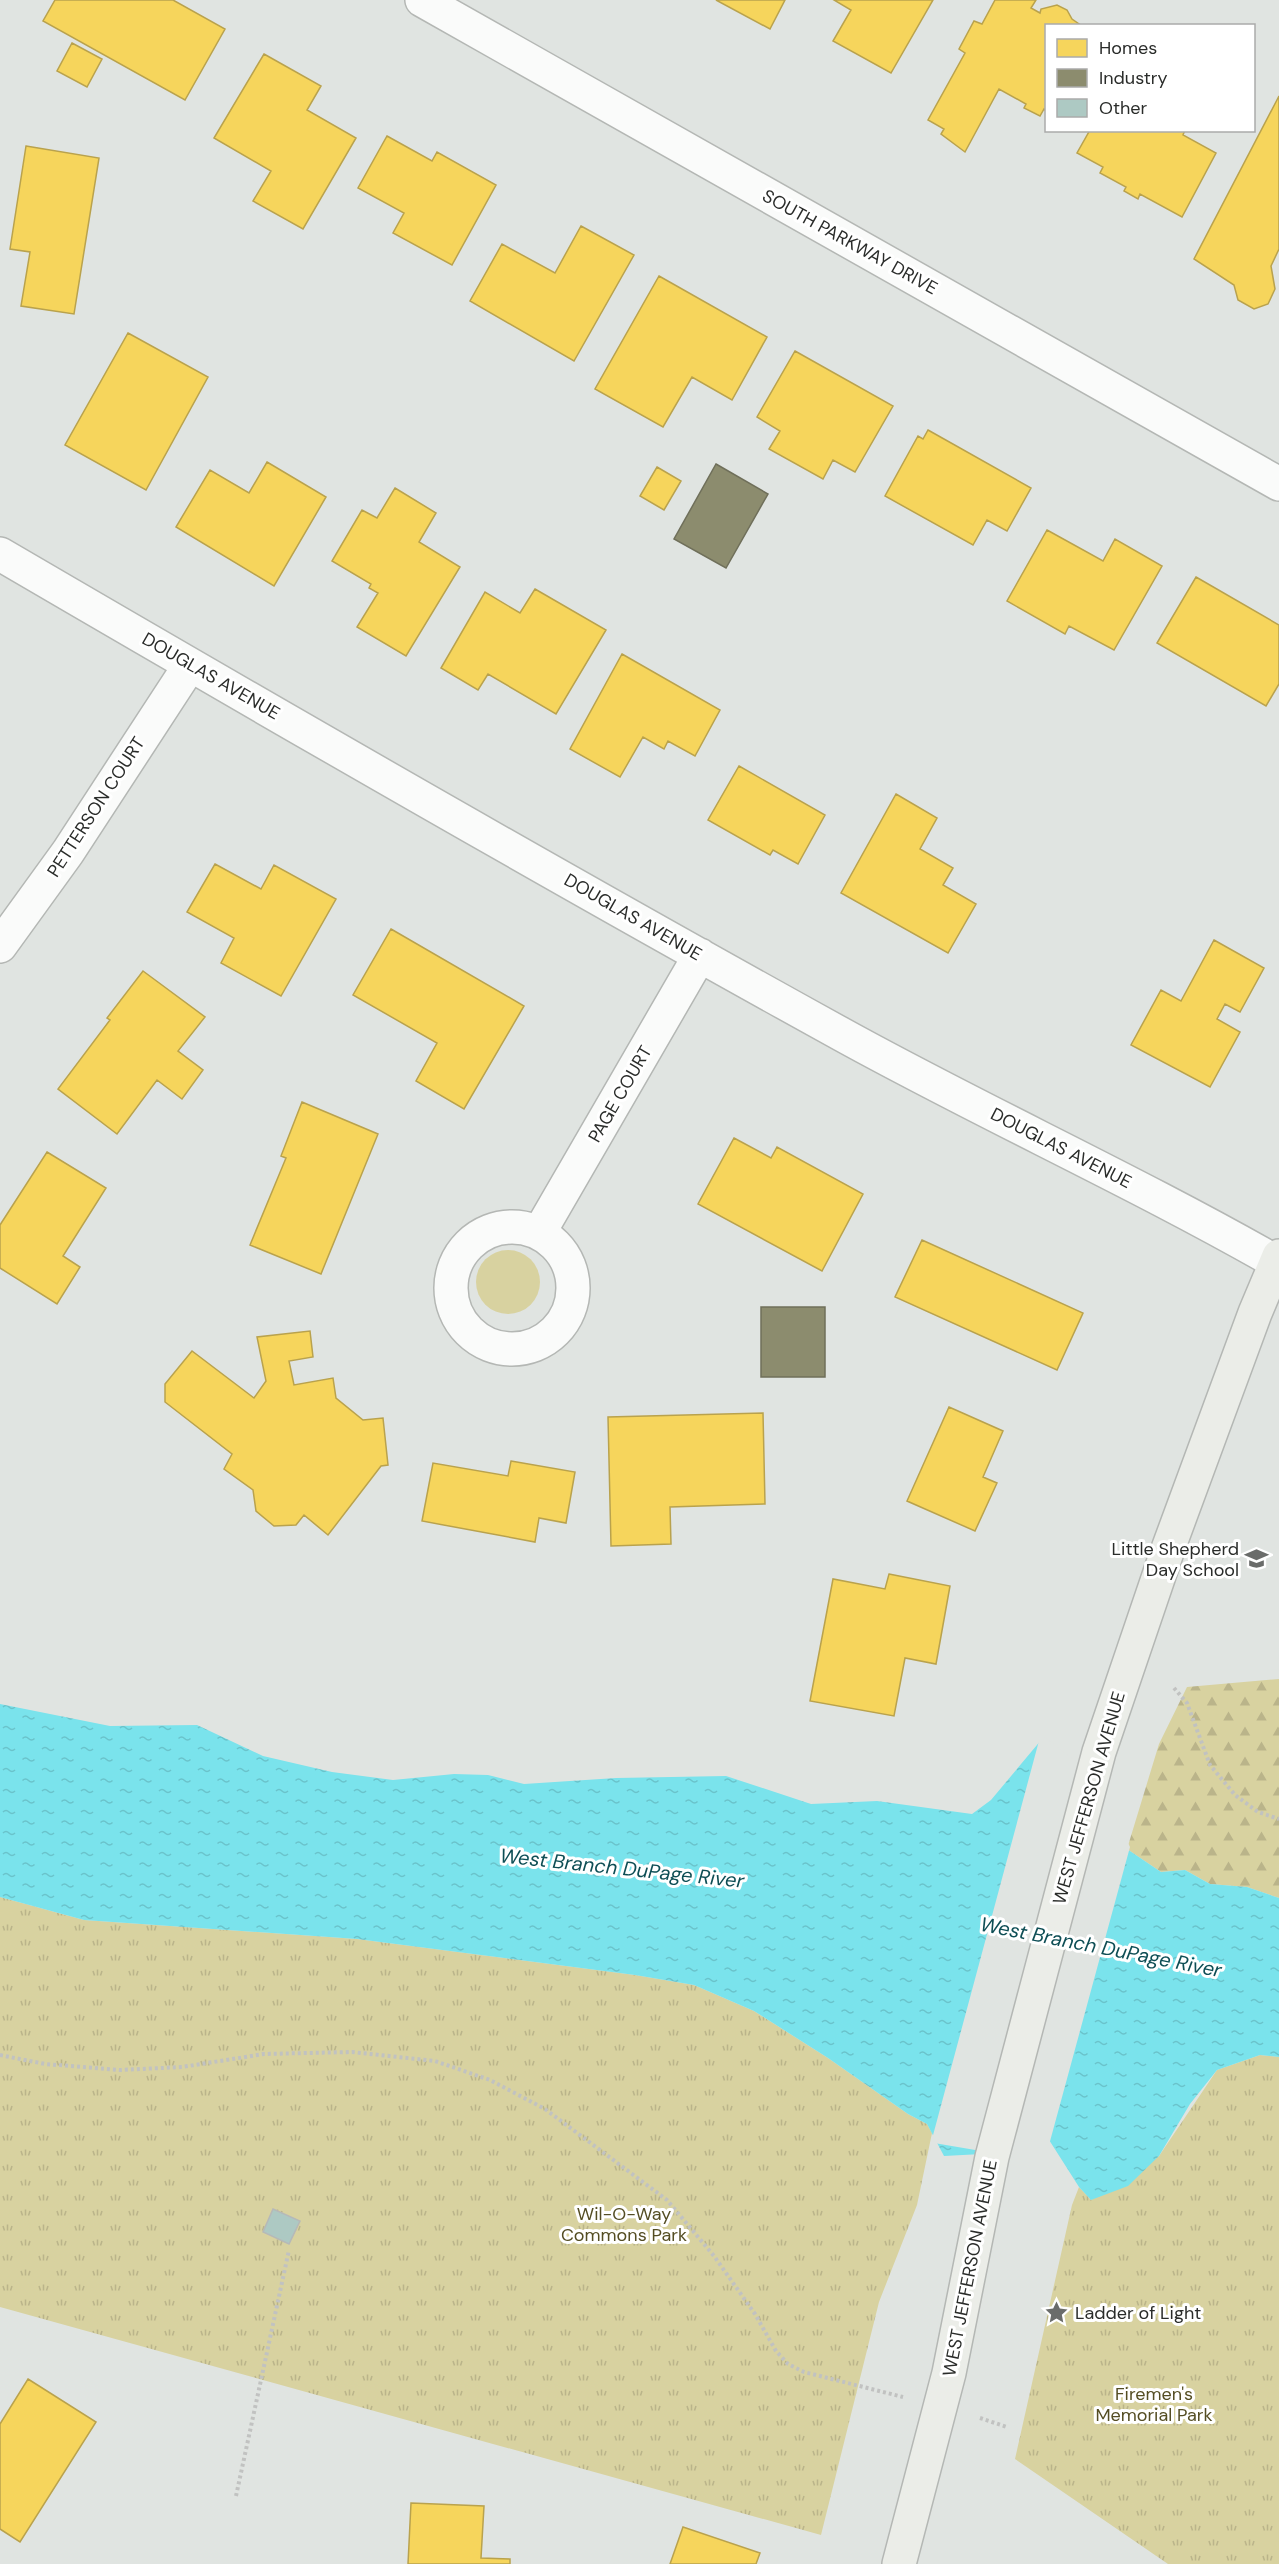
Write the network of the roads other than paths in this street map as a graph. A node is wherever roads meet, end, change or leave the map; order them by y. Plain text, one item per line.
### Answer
1 (422, 0) edge
2 (1279, 484) edge
3 (0, 554) edge
4 (190, 665) junction
5 (0, 946) edge
6 (700, 955) junction
7 (539, 1233) dead end
8 (1278, 1259) edge
9 (899, 2564) edge

1 - 2 street, SOUTH PARKWAY DRIVE
3 - 4 street, DOUGLAS AVENUE
4 - 5 street, PETTERSON COURT
4 - 6 street, DOUGLAS AVENUE
6 - 7 street, PAGE COURT
6 - 8 street, DOUGLAS AVENUE
8 - 9 street, WEST JEFFERSON AVENUE

